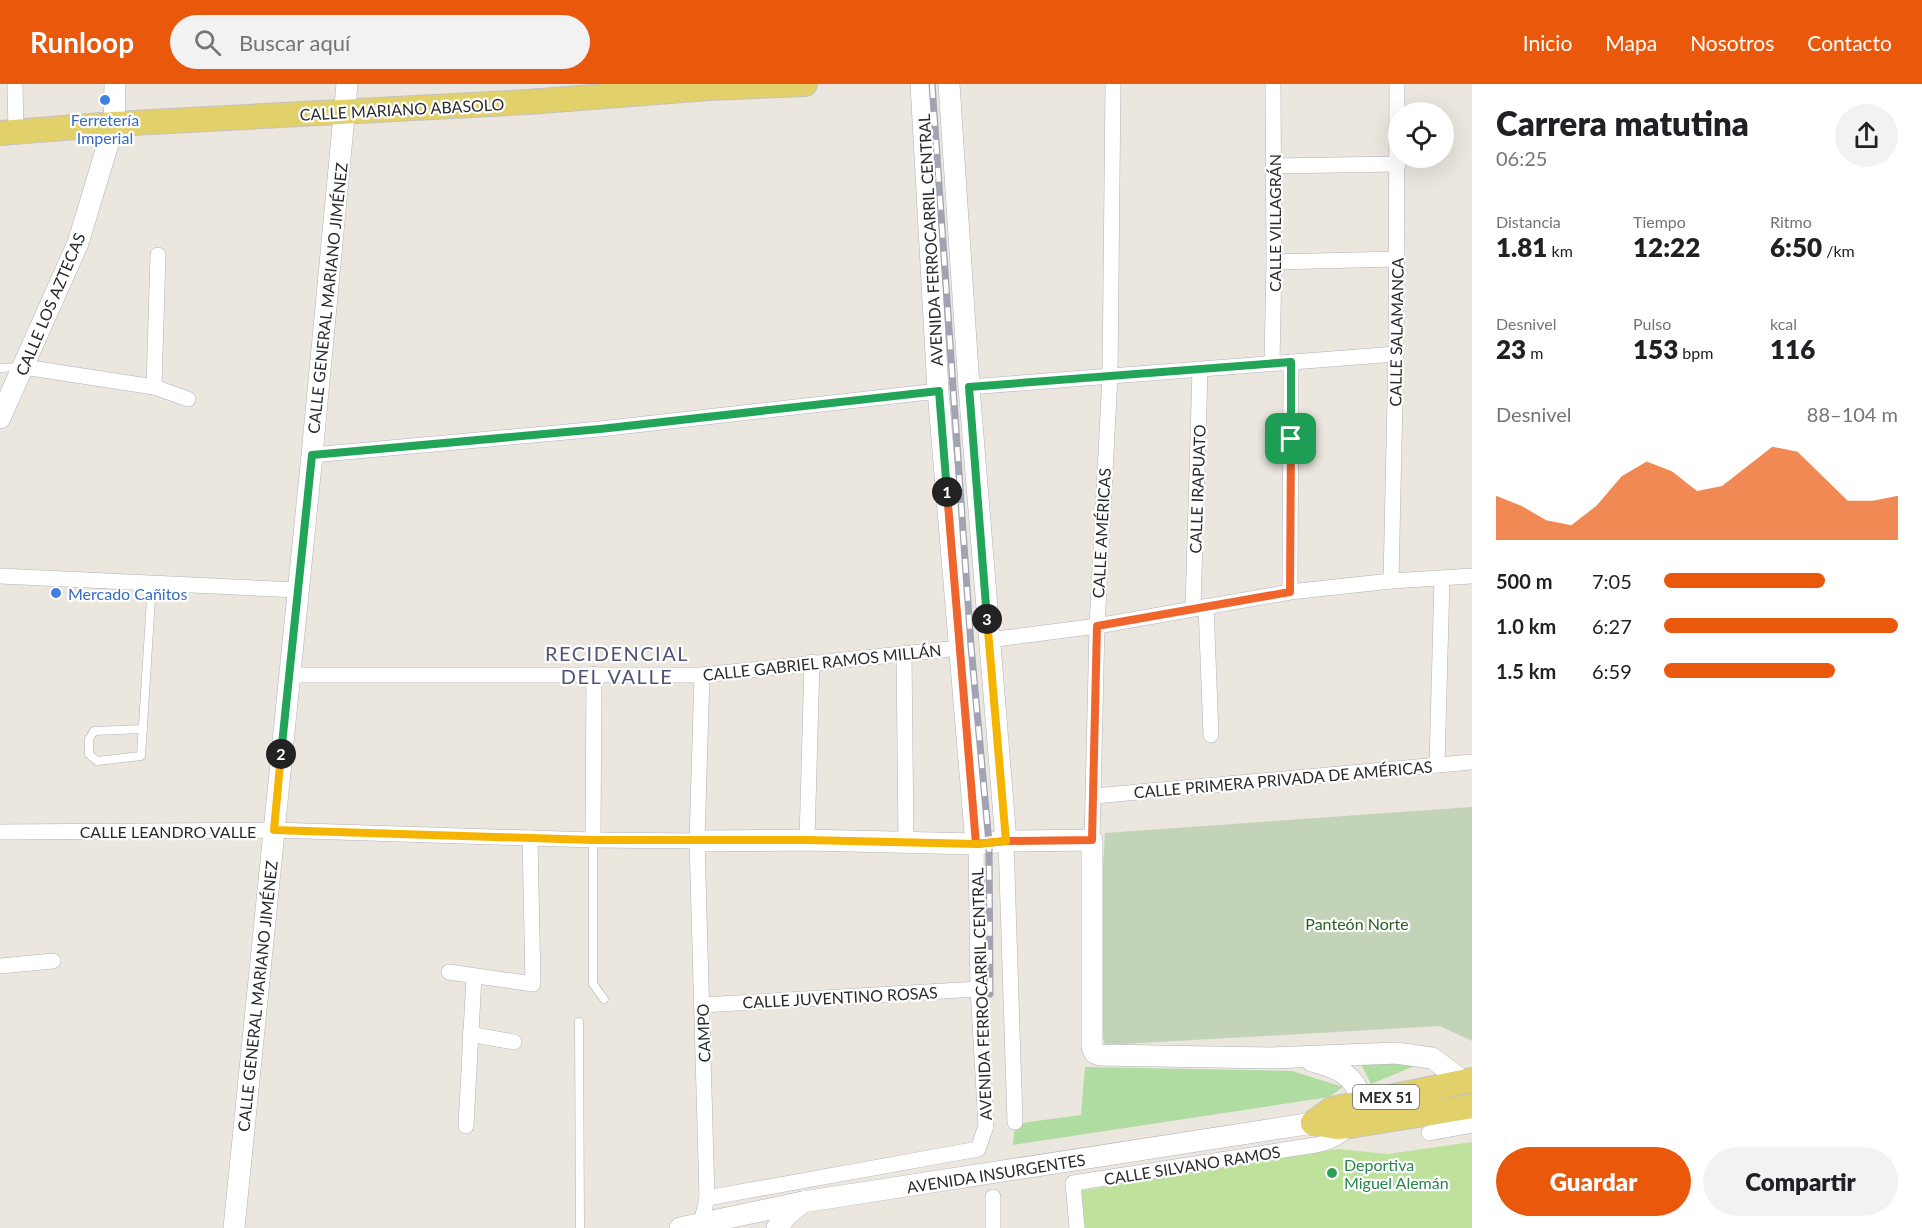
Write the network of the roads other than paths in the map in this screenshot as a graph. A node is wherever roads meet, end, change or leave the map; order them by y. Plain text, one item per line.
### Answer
1 (15, 84) edge
2 (115, 84) edge
3 (347, 84) edge
4 (798, 84) edge
5 (921, 84) edge
6 (949, 84) edge
7 (1113, 84) edge
8 (1273, 84) edge
9 (1397, 84) edge
10 (709, 86) edge
11 (733, 86) edge
12 (1397, 102) edge
13 (345, 113) junction
14 (114, 124) junction
15 (8, 132) edge
16 (1388, 164) edge
17 (1274, 166) junction
18 (1398, 168) edge
19 (158, 255) dead end
20 (1397, 259) junction
21 (1274, 262) junction
22 (1396, 354) junction
23 (1291, 362) junction
24 (1272, 363) junction
25 (24, 367) junction
26 (0, 368) edge
27 (1200, 370) junction
28 (1110, 376) junction
29 (154, 387) junction
30 (969, 387) junction
31 (939, 391) junction
32 (188, 399) dead end
33 (0, 418) edge
34 (312, 455) junction
35 (0, 576) edge
36 (1472, 576) edge
37 (1442, 579) junction
38 (1391, 581) junction
39 (152, 583) junction
40 (298, 590) junction
41 (1290, 592) junction
42 (1200, 607) junction
43 (1097, 626) junction
44 (988, 640) junction
45 (959, 648) junction
46 (904, 654) junction
47 (812, 662) junction
48 (594, 674) junction
49 (289, 675) junction
50 (702, 675) junction
51 (143, 729) junction
52 (1211, 735) dead end
53 (1472, 762) edge
54 (1437, 765) junction
55 (1094, 796) junction
56 (274, 830) junction
57 (0, 832) edge
58 (530, 838) junction
59 (592, 840) junction
60 (807, 840) junction
61 (1092, 840) junction
62 (698, 841) junction
63 (1006, 841) junction
64 (906, 842) junction
65 (976, 844) junction
66 (53, 961) dead end
67 (0, 966) edge
68 (449, 972) dead end
69 (474, 976) junction
70 (978, 989) junction
71 (604, 999) dead end
72 (702, 1005) junction
73 (579, 1022) dead end
74 (470, 1034) junction
75 (514, 1042) dead end
76 (1297, 1057) junction
77 (1468, 1080) edge
78 (1361, 1102) junction
79 (1470, 1121) edge
80 (1015, 1122) dead end
81 (1313, 1123) junction
82 (466, 1126) dead end
83 (1350, 1126) junction
84 (993, 1197) dead end
85 (708, 1198) junction
86 (803, 1202) junction
87 (703, 1226) edge
88 (234, 1228) edge
89 (580, 1228) edge
90 (680, 1228) edge
91 (727, 1228) edge
92 (766, 1228) edge
93 (777, 1228) edge
94 (993, 1228) edge
95 (1077, 1228) edge

1 - 15 street
2 - 14 main road, CALLE LOS AZTECAS
3 - 13 main road, CALLE GENERAL MARIANO JIMÉNEZ
4 - 11 main road, CALLE MARIANO ABASOLO
5 - 31 main road, AVENIDA FERROCARRIL CENTRAL
6 - 30 main road, AVENIDA FERROCARRIL CENTRAL
7 - 28 street, CALLE AMÉRICAS
8 - 17 street, CALLE VILLAGRÁN
9 - 12 street, CALLE SALAMANCA
10 - 11 main road, CALLE MARIANO ABASOLO
10 - 13 main road, CALLE MARIANO ABASOLO
13 - 14 main road, CALLE MARIANO ABASOLO
13 - 34 main road, CALLE GENERAL MARIANO JIMÉNEZ
14 - 15 main road, CALLE MARIANO ABASOLO
14 - 25 main road, CALLE LOS AZTECAS
16 - 17 street
17 - 21 street, CALLE VILLAGRÁN
18 - 20 street, CALLE SALAMANCA
19 - 29 street
20 - 21 street
20 - 22 street, CALLE SALAMANCA
21 - 24 street, CALLE VILLAGRÁN
22 - 23 street
22 - 38 street, CALLE SALAMANCA
23 - 24 street
23 - 41 street
24 - 27 street
25 - 26 lane
25 - 29 street
25 - 33 main road, CALLE LOS AZTECAS
27 - 28 street
27 - 42 street, CALLE IRAPUATO
28 - 30 street
28 - 43 street, CALLE AMÉRICAS
29 - 32 street
30 - 44 main road, AVENIDA FERROCARRIL CENTRAL
31 - 34 street
31 - 45 main road, AVENIDA FERROCARRIL CENTRAL
34 - 40 main road, CALLE GENERAL MARIANO JIMÉNEZ
35 - 39 street
36 - 37 street
37 - 38 street
37 - 54 street
38 - 41 street
39 - 40 street
39 - 51 lane
40 - 49 main road, CALLE GENERAL MARIANO JIMÉNEZ
41 - 42 street
42 - 43 street
42 - 52 street, CALLE IRAPUATO
43 - 44 street
43 - 55 street, CALLE AMÉRICAS
44 - 63 main road, AVENIDA FERROCARRIL CENTRAL
45 - 46 street, CALLE GABRIEL RAMOS MILLÁN
45 - 65 main road, AVENIDA FERROCARRIL CENTRAL
46 - 47 street, CALLE GABRIEL RAMOS MILLÁN
46 - 64 street
47 - 50 street, CALLE GABRIEL RAMOS MILLÁN
47 - 60 street
48 - 49 street, CALLE GABRIEL RAMOS MILLÁN
48 - 50 street, CALLE GABRIEL RAMOS MILLÁN
48 - 59 street
49 - 56 main road, CALLE GENERAL MARIANO JIMÉNEZ
50 - 62 street, CAMPO
51 - 51 lane
53 - 54 street, CALLE PRIMERA PRIVADA DE AMÉRICAS
54 - 55 street, CALLE PRIMERA PRIVADA DE AMÉRICAS
55 - 61 street, CALLE AMÉRICAS
56 - 57 street, CALLE LEANDRO VALLE
56 - 58 street, CALLE LEANDRO VALLE
56 - 88 main road, CALLE GENERAL MARIANO JIMÉNEZ
58 - 59 street, CALLE LEANDRO VALLE
58 - 69 street
59 - 62 street, CALLE LEANDRO VALLE
59 - 71 lane
60 - 62 main road, CALLE LEANDRO VALLE
60 - 64 main road, CALLE LEANDRO VALLE
61 - 63 main road, CALLE LEANDRO VALLE
61 - 76 main road, CALLE AMÉRICAS
62 - 72 street, CAMPO
63 - 65 main road, CALLE LEANDRO VALLE
63 - 80 street, AVENIDA FERROCARRIL CENTRAL
64 - 65 main road, CALLE LEANDRO VALLE
65 - 70 street, AVENIDA FERROCARRIL CENTRAL
66 - 67 street
68 - 69 street
69 - 74 street
70 - 72 street, CALLE JUVENTINO ROSAS
70 - 85 street, AVENIDA FERROCARRIL CENTRAL
72 - 85 street, CAMPO
73 - 89 lane
74 - 75 street
74 - 82 street
76 - 77 main road
76 - 78 main road
77 - 78 main road, MEX 51
78 - 81 main road, MEX 51
79 - 83 main road, MEX 51
81 - 83 main road, MEX 51
81 - 86 main road, AVENIDA INSURGENTES / MEX 51
83 - 95 street, CALLE SILVANO RAMOS
84 - 94 street
85 - 87 street, CAMPO
86 - 87 main road, AVENIDA INSURGENTES / MEX 51
86 - 93 main road
87 - 90 main road, AVENIDA INSURGENTES / MEX 51
91 - 92 main road

